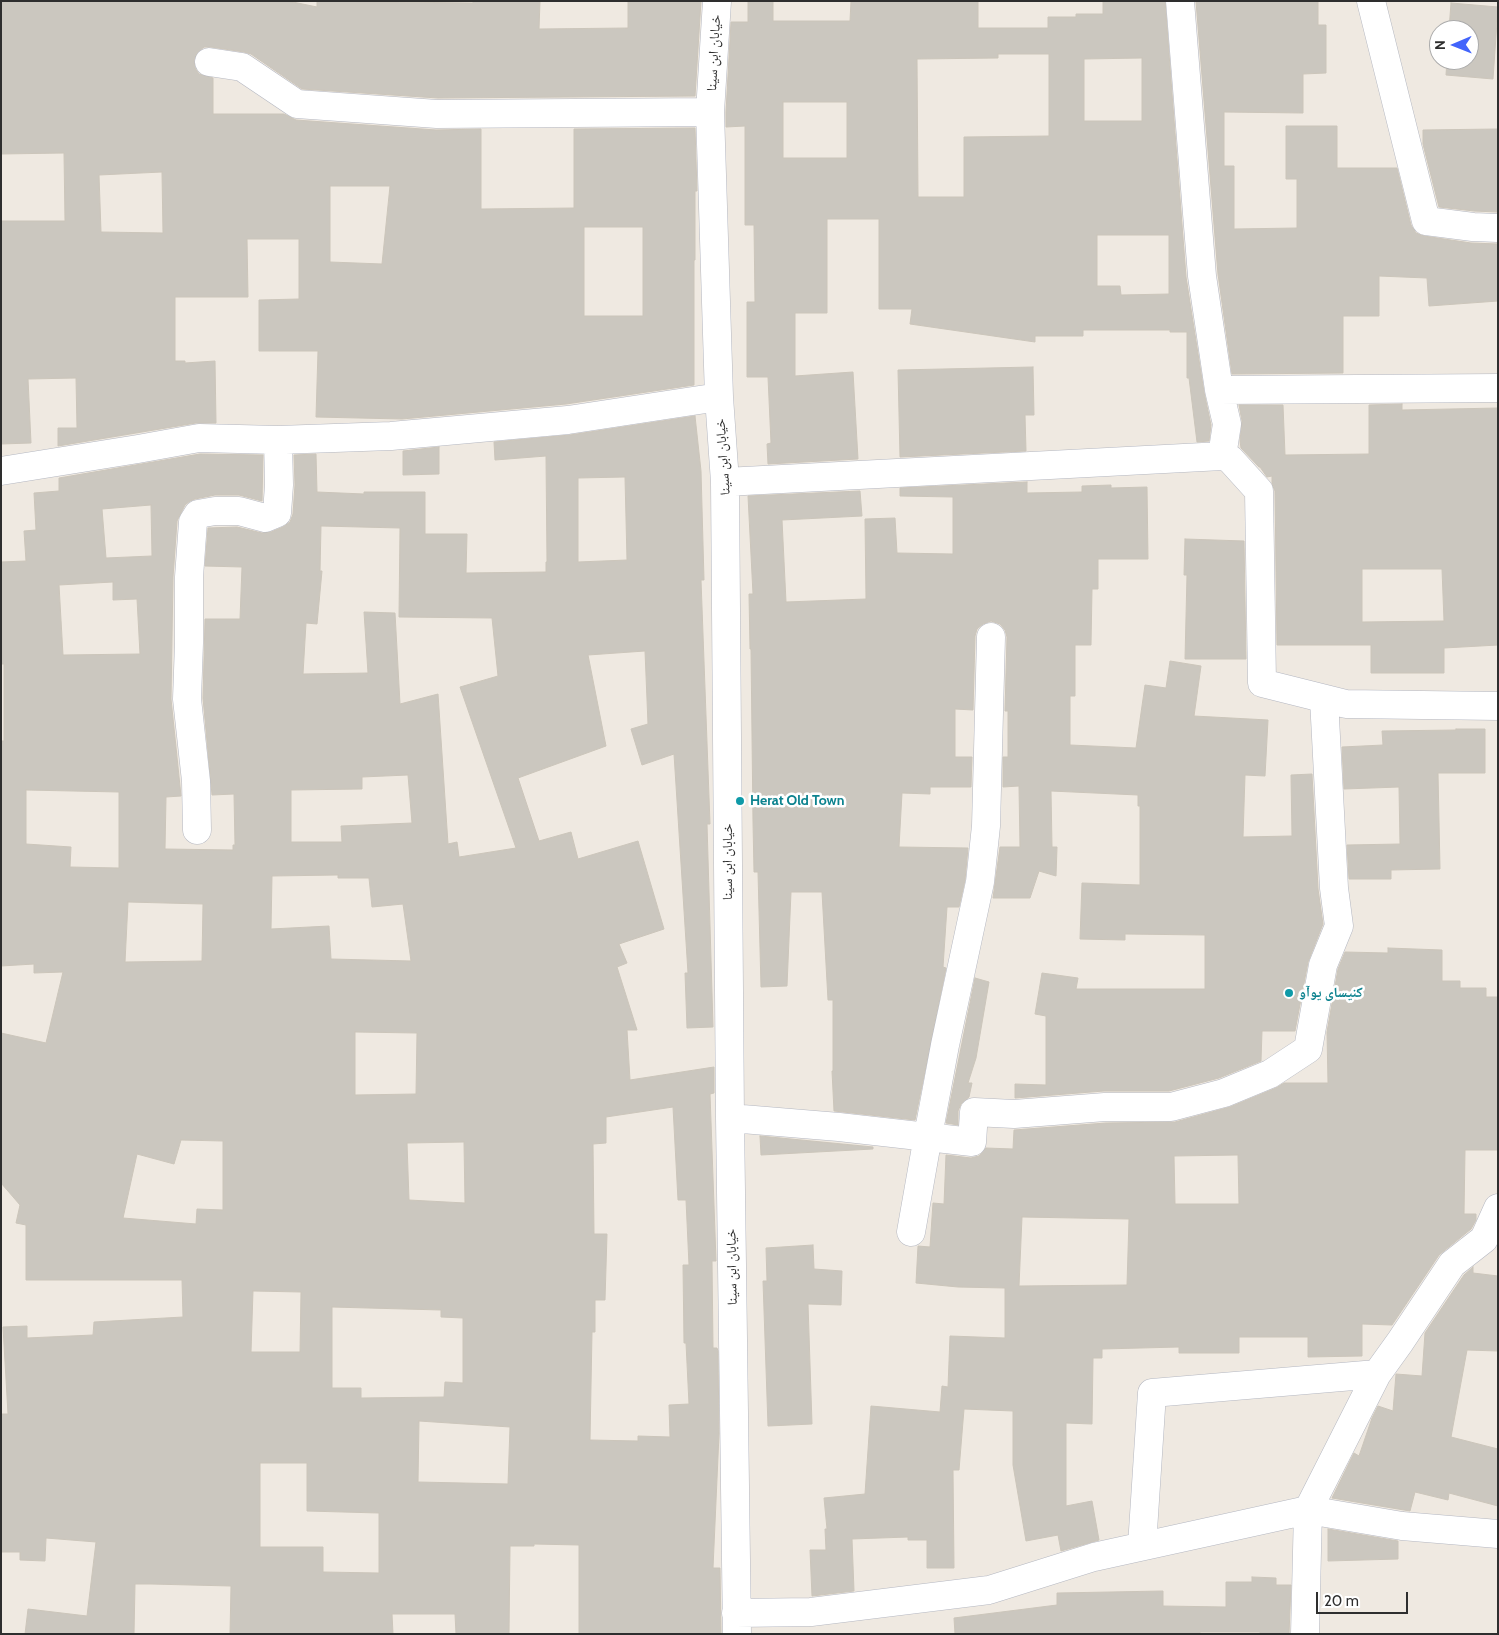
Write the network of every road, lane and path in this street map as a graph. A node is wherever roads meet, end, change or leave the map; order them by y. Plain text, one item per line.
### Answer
1 (717, 1) edge
2 (1180, 1) edge
3 (1371, 1) edge
4 (209, 62) dead end
5 (710, 112) junction
6 (1498, 228) edge
7 (1498, 388) edge
8 (1219, 390) junction
9 (719, 397) junction
10 (278, 440) junction
11 (1222, 456) junction
12 (1, 471) edge
13 (725, 482) junction
14 (991, 637) dead end
15 (1324, 699) junction
16 (1498, 706) edge
17 (197, 830) dead end
18 (730, 1118) junction
19 (928, 1136) junction
20 (1498, 1208) edge
21 (911, 1232) dead end
22 (1377, 1374) junction
23 (1308, 1510) junction
24 (1498, 1534) edge
25 (1142, 1546) junction
26 (736, 1623) edge
27 (1305, 1634) edge

1 - 5 street, خیابان ابن سینا
2 - 8 street
3 - 6 street
4 - 5 street
5 - 9 street, خیابان ابن سینا
7 - 8 street
8 - 11 street
9 - 10 street
9 - 13 street, خیابان ابن سینا
10 - 12 street
10 - 17 street
11 - 13 street
11 - 15 street
13 - 18 street, خیابان ابن سینا
14 - 19 street
15 - 16 street
15 - 19 street
18 - 19 street
18 - 26 street, خیابان ابن سینا
19 - 21 street
20 - 22 street
22 - 23 street
22 - 25 street
23 - 24 street
23 - 25 street
23 - 27 street
25 - 26 street

